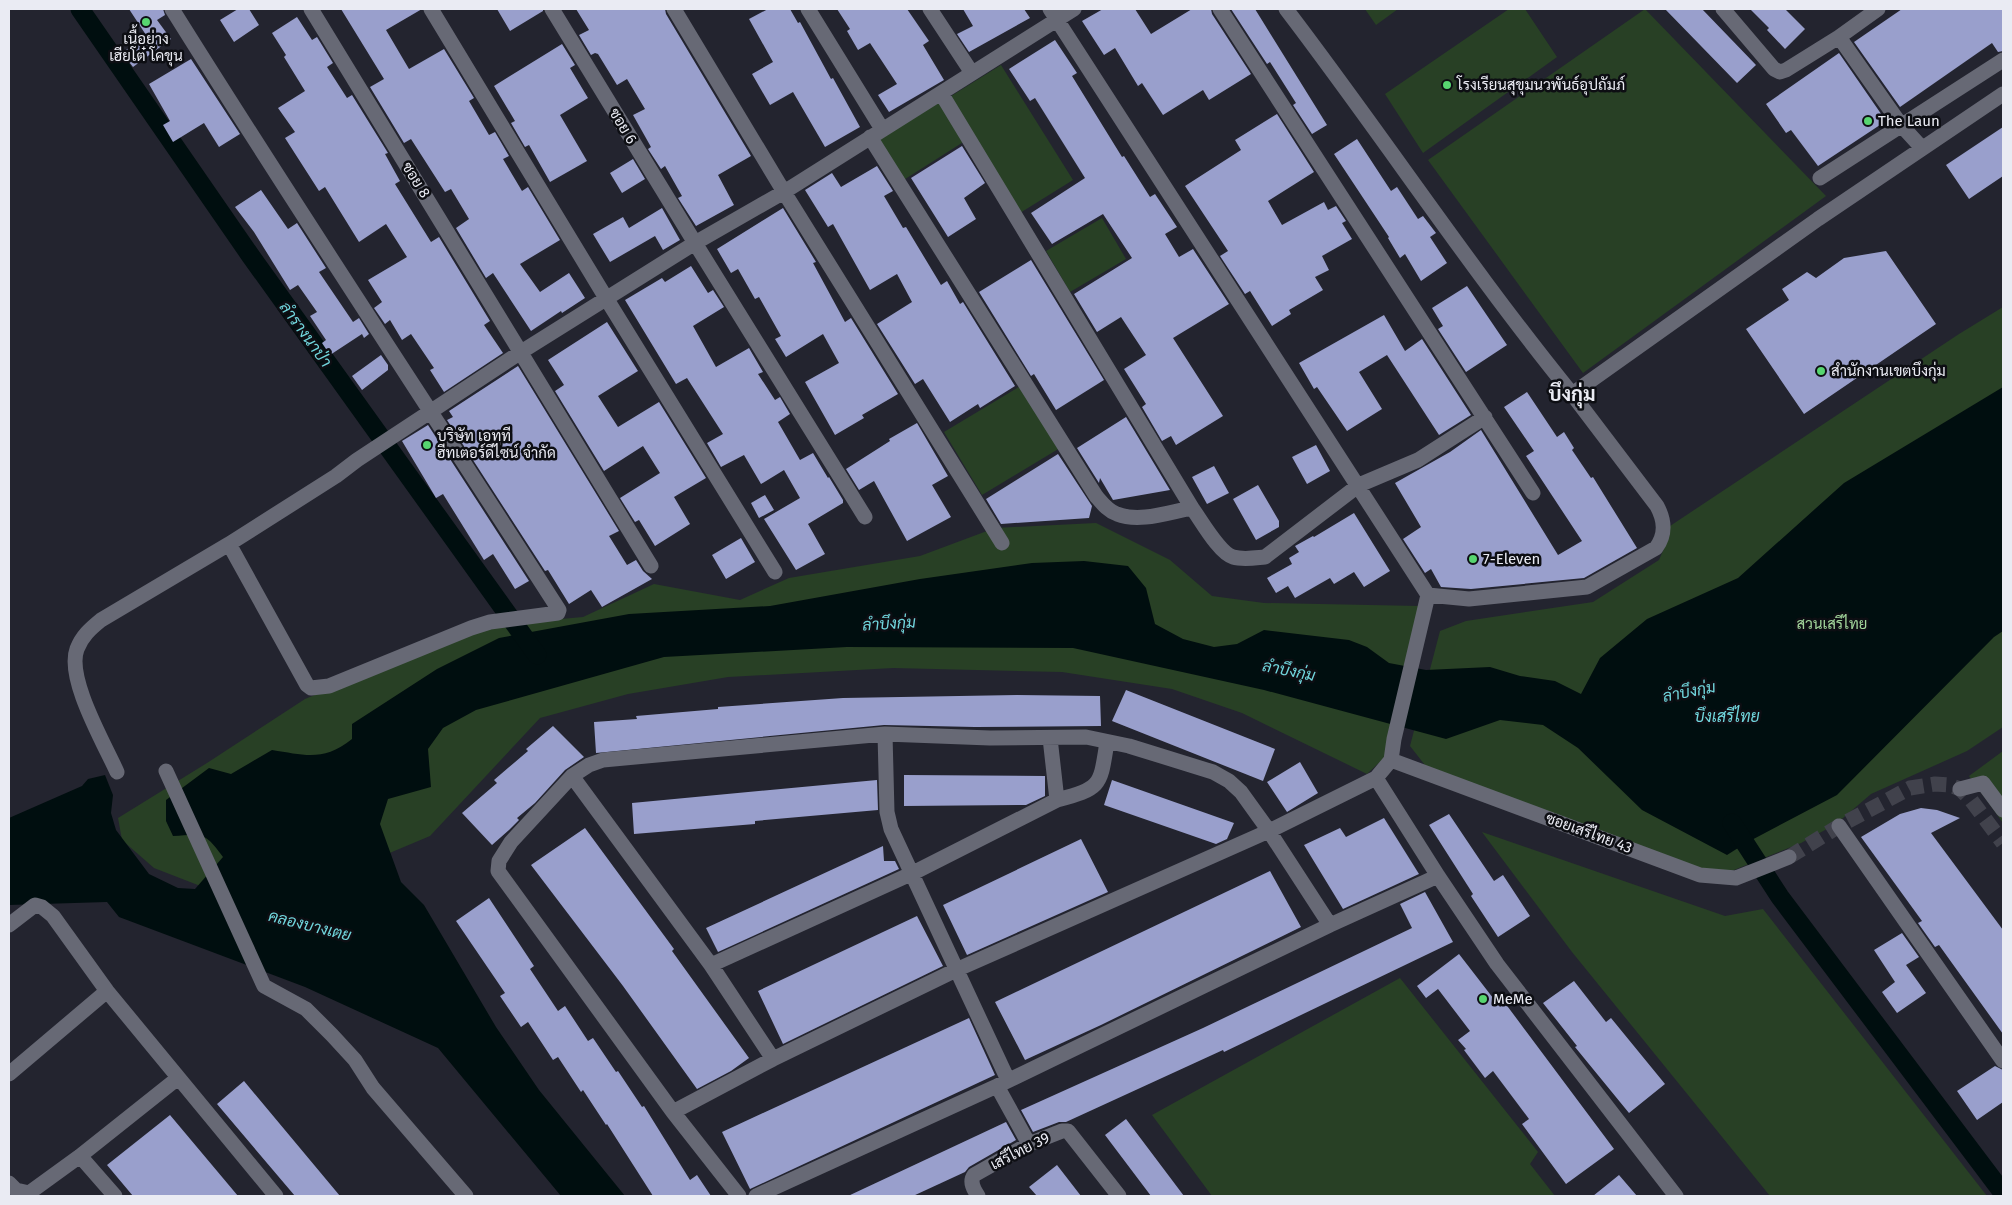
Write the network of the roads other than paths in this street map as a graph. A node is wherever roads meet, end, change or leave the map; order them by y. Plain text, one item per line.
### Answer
1 (172, 9) edge
2 (311, 9) edge
3 (431, 9) edge
4 (552, 9) edge
5 (674, 9) edge
6 (808, 9) edge
7 (930, 9) edge
8 (1074, 9) edge
9 (1220, 9) edge
10 (1286, 9) edge
11 (1723, 9) edge
12 (1878, 9) edge
13 (1054, 14) edge
14 (1839, 37) junction
15 (2003, 60) edge
16 (972, 73) junction
17 (941, 93) junction
18 (2003, 94) edge
19 (1902, 125) junction
20 (876, 133) junction
21 (1922, 148) junction
22 (1820, 178) dead end
23 (784, 192) junction
24 (695, 243) junction
25 (606, 298) junction
26 (521, 352) junction
27 (1572, 394) junction
28 (431, 410) junction
29 (1485, 417) junction
30 (1358, 485) junction
31 (1533, 493) dead end
32 (1192, 508) junction
33 (865, 517) dead end
34 (1002, 543) dead end
35 (229, 544) junction
36 (651, 566) dead end
37 (775, 572) dead end
38 (1428, 595) junction
39 (885, 734) junction
40 (1050, 738) junction
41 (1107, 742) junction
42 (1390, 760) junction
43 (116, 772) dead end
44 (168, 775) dead end
45 (572, 776) junction
46 (1376, 778) junction
47 (1960, 790) dead end
48 (1057, 800) junction
49 (2003, 810) edge
50 (1839, 826) dead end
51 (1269, 831) junction
52 (1788, 857) tunnel mouth
53 (913, 872) junction
54 (1438, 876) junction
55 (9, 925) edge
56 (1330, 925) junction
57 (711, 965) junction
58 (956, 970) junction
59 (108, 991) junction
60 (773, 1059) junction
61 (2003, 1061) edge
62 (9, 1074) edge
63 (178, 1078) junction
64 (1003, 1083) junction
65 (673, 1112) junction
66 (1030, 1144) junction
67 (80, 1156) junction
68 (9, 1183) edge
69 (115, 1196) edge
70 (276, 1196) edge
71 (466, 1196) edge
72 (739, 1196) edge
73 (756, 1196) edge
74 (978, 1196) edge
75 (1119, 1196) edge
76 (1676, 1196) edge

1 - 28 street
2 - 26 street, ซอย 8
3 - 25 street
4 - 24 street, ซอย 6
5 - 23 street
6 - 20 street
7 - 16 street
8 - 13 street
9 - 29 street
10 - 27 street
11 - 14 street
12 - 14 street
13 - 16 street
13 - 30 street
14 - 19 street
15 - 19 street
16 - 17 street
17 - 20 street
17 - 32 street
18 - 21 street
19 - 21 street
19 - 22 street
20 - 23 street
20 - 32 street
21 - 27 street
23 - 24 street
23 - 34 street
24 - 25 street
24 - 33 street, ซอย 6
25 - 26 street
25 - 37 street
26 - 28 street
26 - 36 street, ซอย 8
27 - 38 street
28 - 35 street
28 - 35 street
29 - 30 street
29 - 31 street
30 - 32 street
30 - 38 street
35 - 43 street
38 - 42 street
39 - 40 street
39 - 45 street
39 - 53 street
40 - 41 street
40 - 48 street
41 - 48 street
41 - 51 street
42 - 46 street
42 - 52 street, ซอยเสรีไทย 43
44 - 71 street
45 - 57 street
45 - 65 street
46 - 51 street
46 - 54 street
47 - 49 street
48 - 53 street
50 - 61 street
51 - 56 street
51 - 58 street
53 - 57 street
53 - 58 street
54 - 56 street
54 - 76 street
55 - 59 street
56 - 64 street
57 - 60 street
58 - 60 street
58 - 64 street
59 - 62 street
59 - 63 street
60 - 65 street
63 - 67 street
63 - 70 street
64 - 66 street
64 - 73 street
65 - 72 street
66 - 74 street, เสรีไทย 39
66 - 75 street, เสรีไทย 39
67 - 68 street
67 - 69 street

